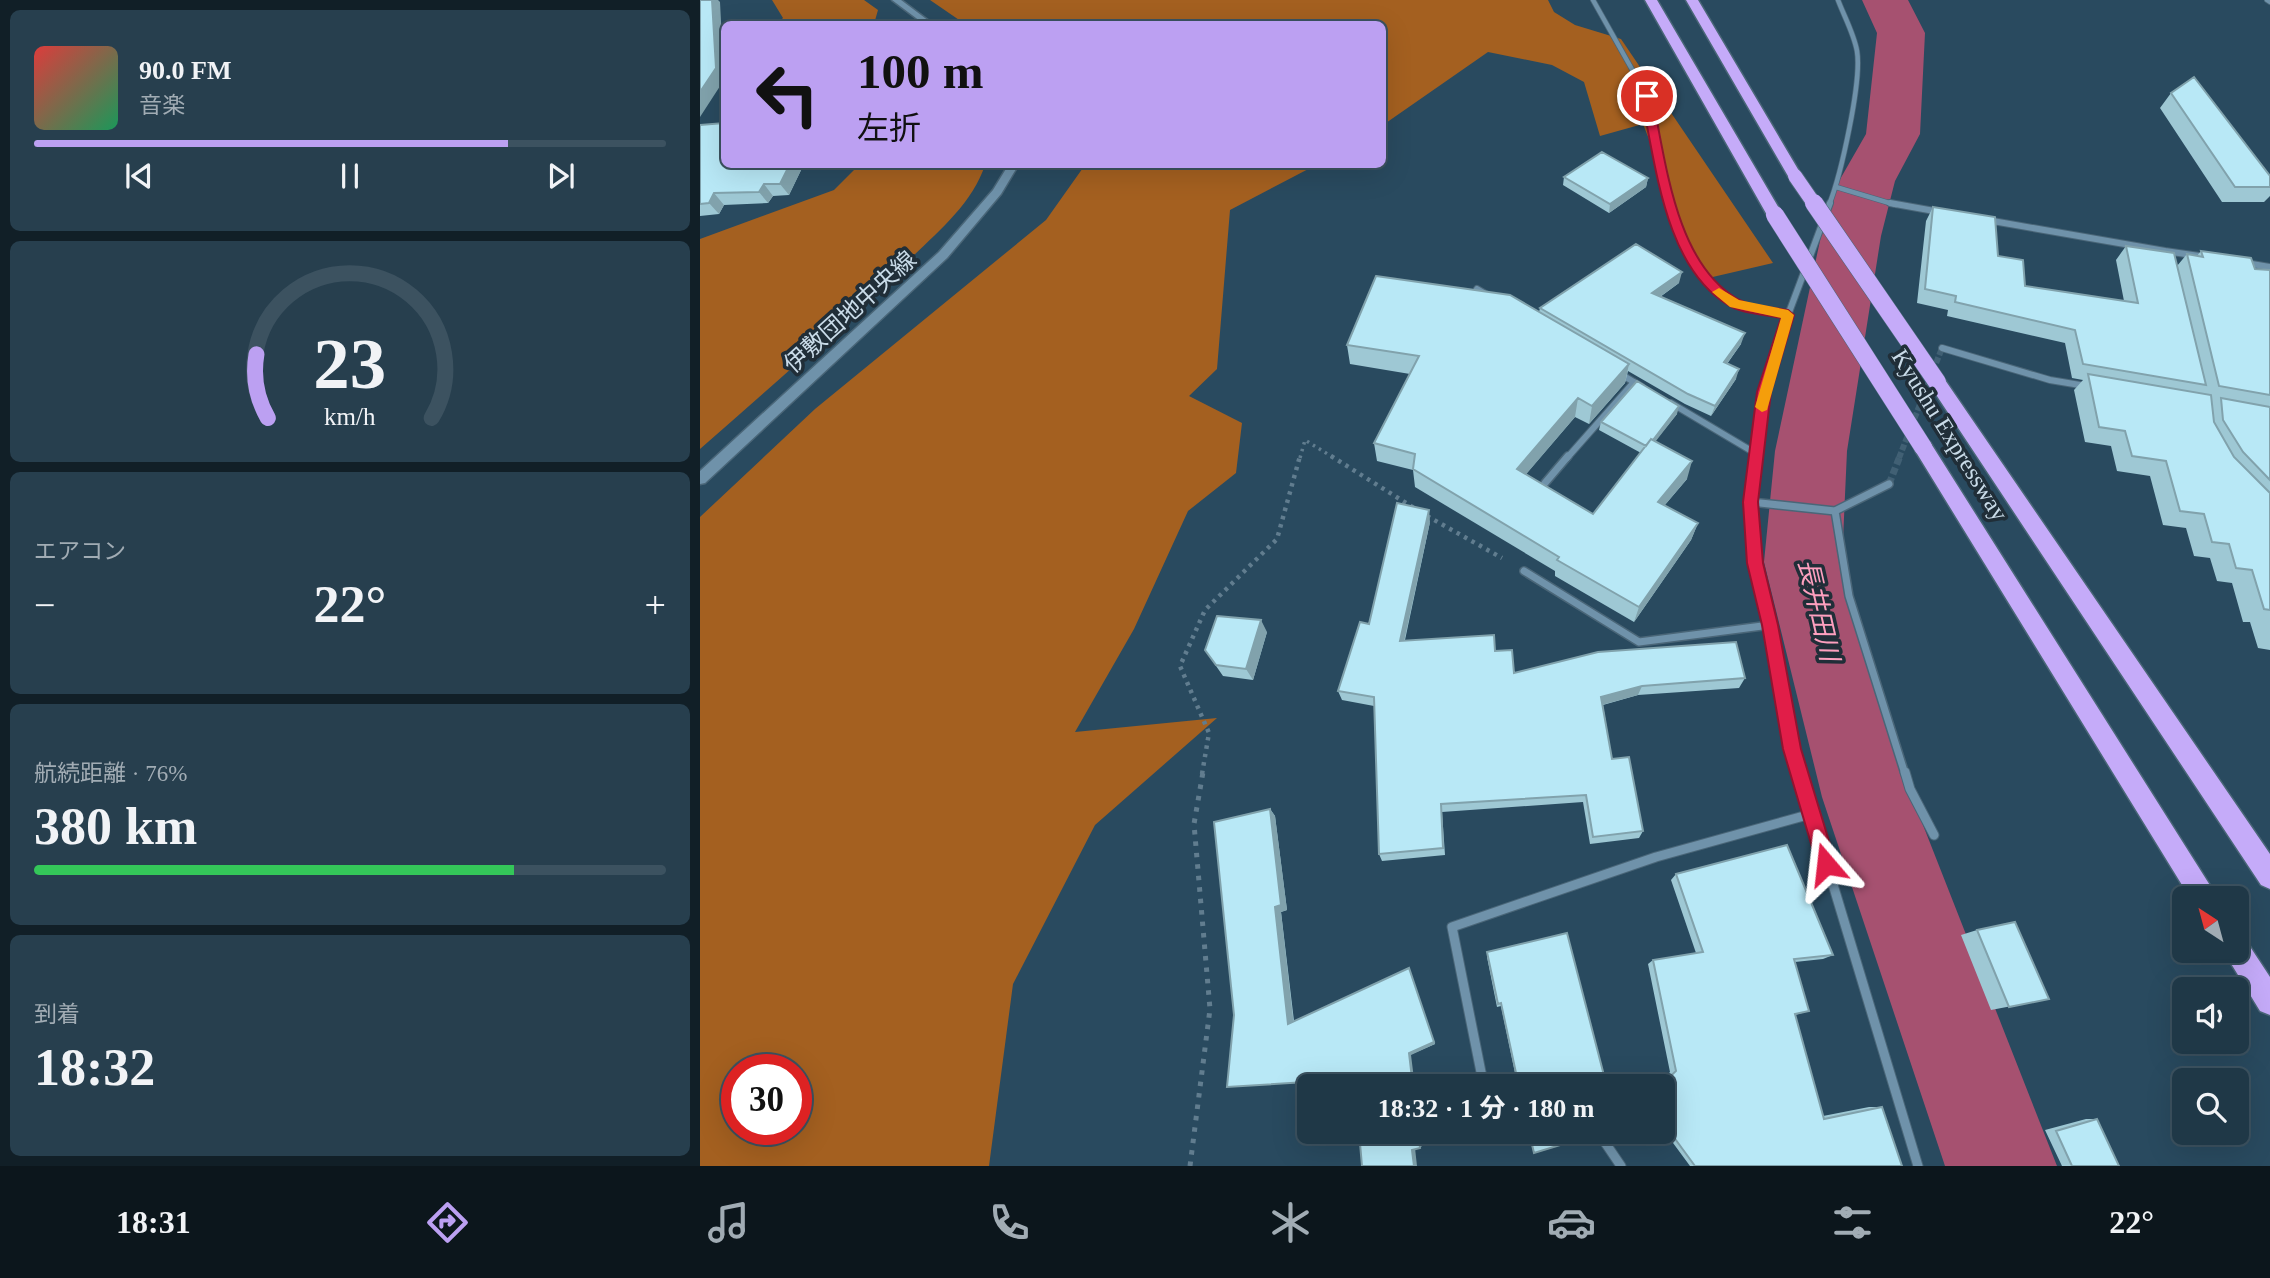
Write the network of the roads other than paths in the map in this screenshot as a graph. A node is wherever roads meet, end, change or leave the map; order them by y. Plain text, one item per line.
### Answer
1 (896, 0) edge
2 (1593, 0) edge
3 (1651, 0) edge
4 (1692, 0) edge
5 (1839, 0) edge
6 (925, 21) edge
7 (1012, 168) edge
8 (1836, 187) junction
9 (1954, 215) edge
10 (1981, 219) edge
11 (2165, 251) junction
12 (2218, 259) edge
13 (2244, 263) edge
14 (2168, 264) edge
15 (2270, 267) edge
16 (1477, 289) edge
17 (1499, 302) edge
18 (1788, 315) junction
19 (1942, 348) dead end
20 (1612, 368) edge
21 (1634, 382) junction
22 (2091, 387) edge
23 (1646, 389) edge
24 (1658, 396) edge
25 (1755, 453) junction
26 (700, 479) edge
27 (1545, 484) edge
28 (1889, 484) tunnel mouth
29 (1751, 502) junction
30 (1835, 511) junction
31 (1524, 571) road end
32 (1770, 625) junction
33 (1811, 814) junction
34 (1934, 835) dead end
35 (2270, 876) edge
36 (2197, 886) edge
37 (2246, 963) edge
38 (2270, 1001) edge
39 (1481, 1074) edge
40 (1607, 1144) edge
41 (1621, 1166) edge
42 (1918, 1166) edge

1 - 6 street
2 - 18 street
3 - 36 highway, Kyushu Expressway, bridge
4 - 35 highway, Kyushu Expressway, bridge
5 - 8 street
7 - 26 street, 伊敷団地中央線
8 - 9 street
8 - 18 street
10 - 11 street
11 - 12 street
11 - 14 street
13 - 15 street
16 - 17 street
18 - 25 street
19 - 22 street
20 - 21 street
21 - 23 street
21 - 27 street
24 - 25 street
25 - 29 street
28 - 30 street
29 - 30 street
29 - 32 street
30 - 34 street
31 - 32 street
32 - 33 street
33 - 39 street
33 - 42 street
37 - 38 highway
40 - 41 street

